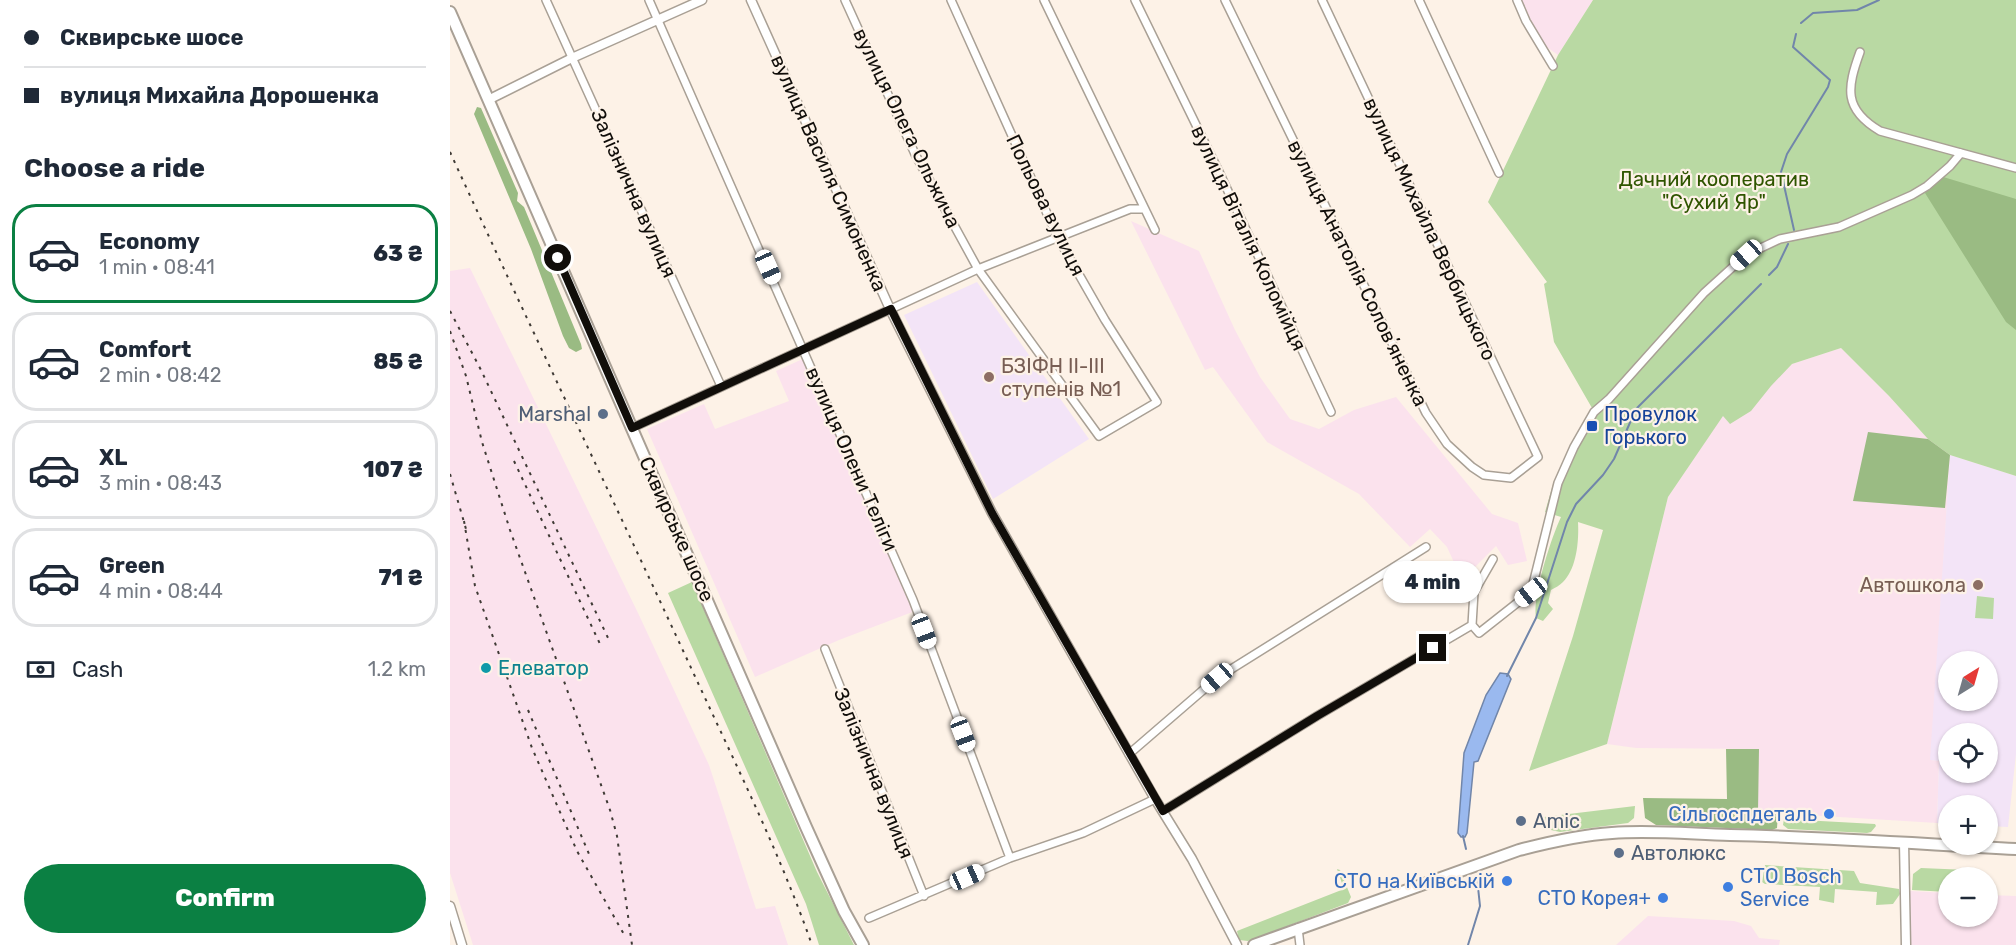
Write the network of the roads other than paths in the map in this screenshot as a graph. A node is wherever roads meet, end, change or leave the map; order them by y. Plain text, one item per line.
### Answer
1 (546, 0) edge
2 (649, 0) edge
3 (702, 0) edge
4 (751, 0) edge
5 (845, 0) edge
6 (951, 0) edge
7 (1044, 0) edge
8 (1135, 0) edge
9 (1225, 0) edge
10 (1322, 0) edge
11 (1419, 0) edge
12 (1517, 0) edge
13 (450, 12) edge
14 (658, 19) junction
15 (1860, 52) dead end
16 (572, 58) junction
17 (1553, 66) dead end
18 (488, 100) junction
19 (1961, 153) junction
20 (2016, 168) edge
21 (1499, 173) dead end
22 (1144, 209) junction
23 (1155, 230) dead end
24 (1058, 238) junction
25 (978, 269) junction
26 (891, 309) junction
27 (804, 350) junction
28 (721, 386) junction
29 (1157, 402) joint
30 (1331, 412) dead end
31 (632, 428) junction
32 (1538, 457) joint
33 (1426, 547) dead end
34 (1493, 559) dead end
35 (1472, 625) junction
36 (825, 650) dead end
37 (1129, 754) junction
38 (1155, 799) junction
39 (1163, 811) junction
40 (1904, 842) junction
41 (2016, 849) edge
42 (1010, 858) junction
43 (924, 896) junction
44 (450, 906) edge
45 (868, 918) dead end
46 (1298, 928) junction
47 (462, 945) edge
48 (863, 945) edge
49 (1237, 945) edge
50 (1254, 945) edge
51 (1300, 945) edge
52 (1906, 945) edge

1 - 16 street, Залізнична вулиця
2 - 14 street, вулиця Олени Теліги
3 - 14 street
4 - 26 street, вулиця Василя Симоненка
5 - 25 street, вулиця Олега Ольжича
6 - 24 street, Польова вулиця
7 - 22 street
8 - 30 street, вулиця Віталія Коломійця
9 - 32 street, вулиця Анатолія Соловʼяненка
10 - 32 street, вулиця Михайла Вербицького
11 - 21 street
12 - 17 street
13 - 18 main road, Сквирське шосе
14 - 16 street
14 - 27 street, вулиця Олени Теліги
15 - 19 street
16 - 18 street
16 - 28 street, Залізнична вулиця
18 - 31 main road, Сквирське шосе
19 - 20 street
19 - 35 street
22 - 23 street
22 - 24 street
24 - 25 street
24 - 29 street, Польова вулиця
25 - 26 street
25 - 29 street, вулиця Олега Ольжича
26 - 27 street
26 - 37 street, вулиця Василя Симоненка
27 - 28 street
27 - 42 street, вулиця Олени Теліги
28 - 31 street
31 - 48 main road, Сквирське шосе
33 - 37 street
34 - 35 street
35 - 39 street
36 - 43 street, Залізнична вулиця
37 - 38 street, вулиця Василя Симоненка
38 - 39 street, вулиця Василя Симоненка
38 - 42 street
39 - 49 street, вулиця Василя Симоненка
40 - 41 main road
40 - 46 main road
40 - 52 street
42 - 43 street
43 - 45 street
44 - 47 street
46 - 50 main road
46 - 51 street

